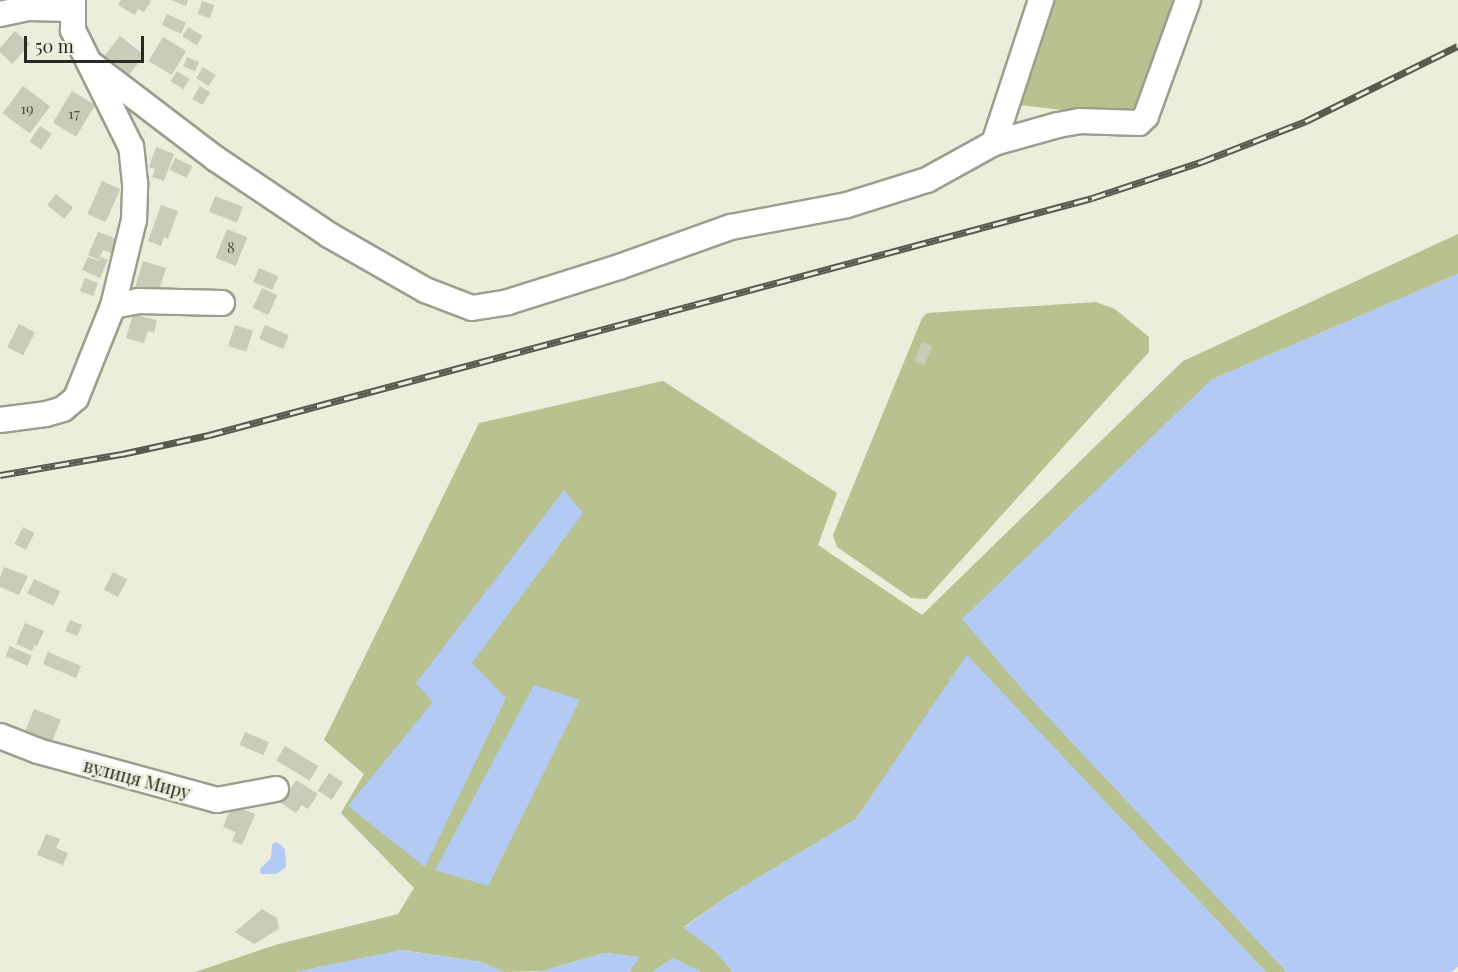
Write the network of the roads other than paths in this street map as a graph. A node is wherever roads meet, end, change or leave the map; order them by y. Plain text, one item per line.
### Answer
1 (1041, 0) edge
2 (1188, 0) edge
3 (72, 4) edge
4 (0, 14) edge
5 (90, 63) junction
6 (994, 143) junction
7 (222, 303) dead end
8 (113, 306) junction
9 (0, 420) edge
10 (0, 736) edge
11 (276, 789) dead end

1 - 6 street
2 - 6 street
3 - 4 street
3 - 5 street
5 - 6 street
5 - 8 street
7 - 8 street
8 - 9 street
10 - 11 street, вулиця Миру

